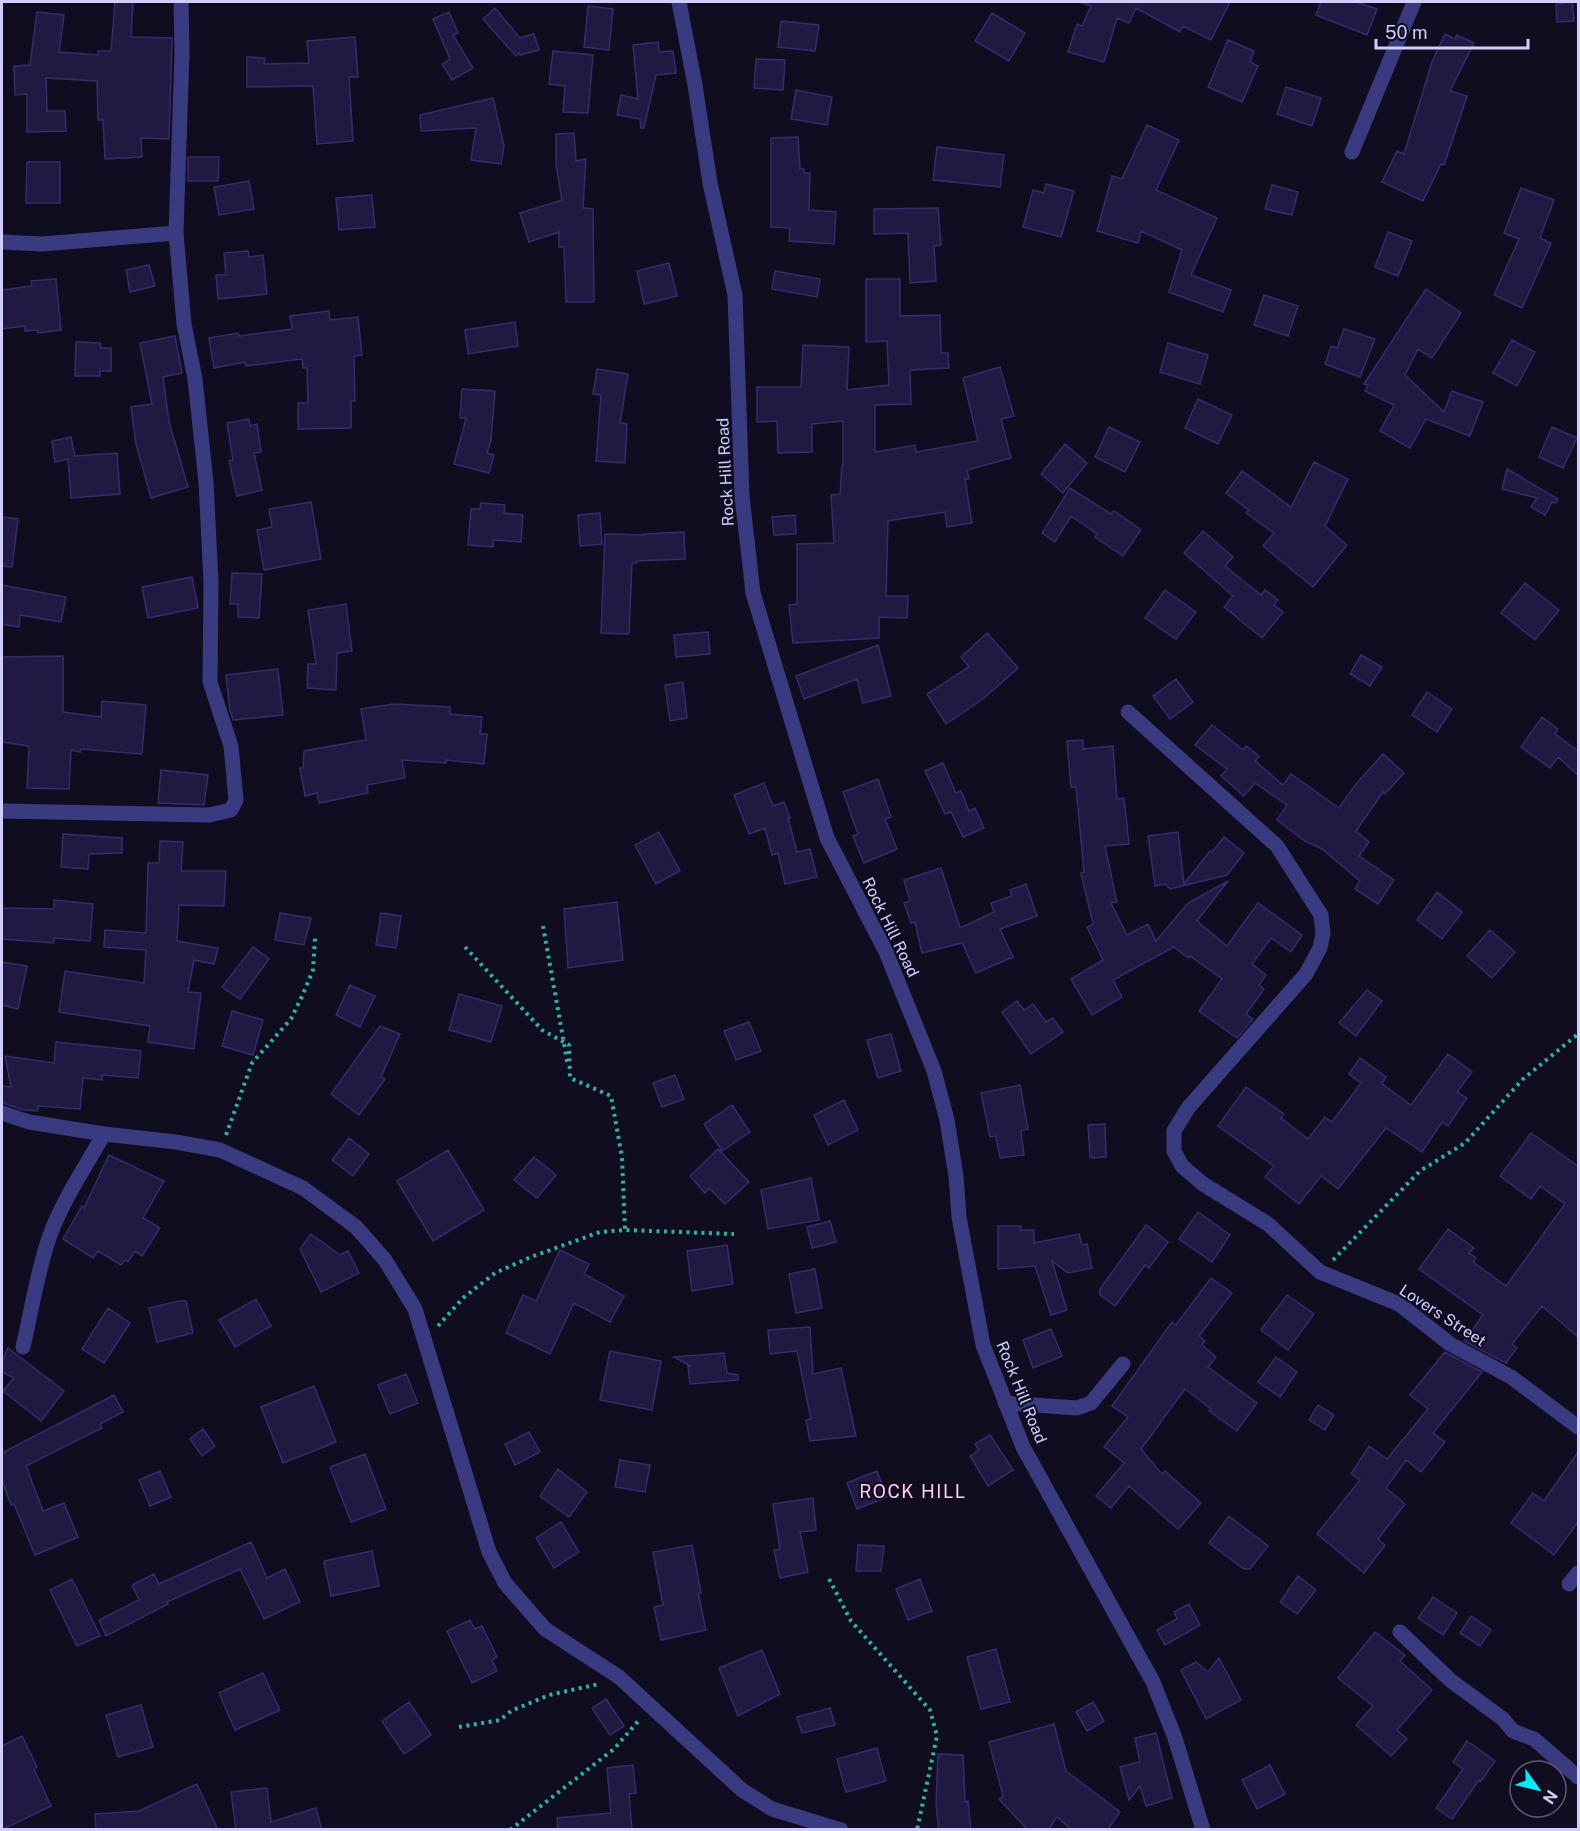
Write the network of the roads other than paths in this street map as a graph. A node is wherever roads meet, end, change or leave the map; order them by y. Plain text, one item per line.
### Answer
1 (181, 2) edge
2 (679, 2) edge
3 (1414, 2) edge
4 (1352, 152) dead end
5 (176, 232) junction
6 (2, 242) edge
7 (1128, 712) dead end
8 (2, 811) edge
9 (2, 1113) edge
10 (104, 1134) junction
11 (23, 1347) dead end
12 (1123, 1364) dead end
13 (1005, 1403) junction
14 (1578, 1427) edge
15 (1400, 1632) dead end
16 (1578, 1777) edge
17 (841, 1830) edge
18 (1203, 1830) edge

1 - 5 street
2 - 13 street, Rock Hill Road
3 - 4 street
5 - 6 street
5 - 8 street
7 - 14 street, Lovers Street
9 - 10 street
10 - 11 street
10 - 17 street
12 - 13 street
13 - 18 street, Rock Hill Road
15 - 16 street

